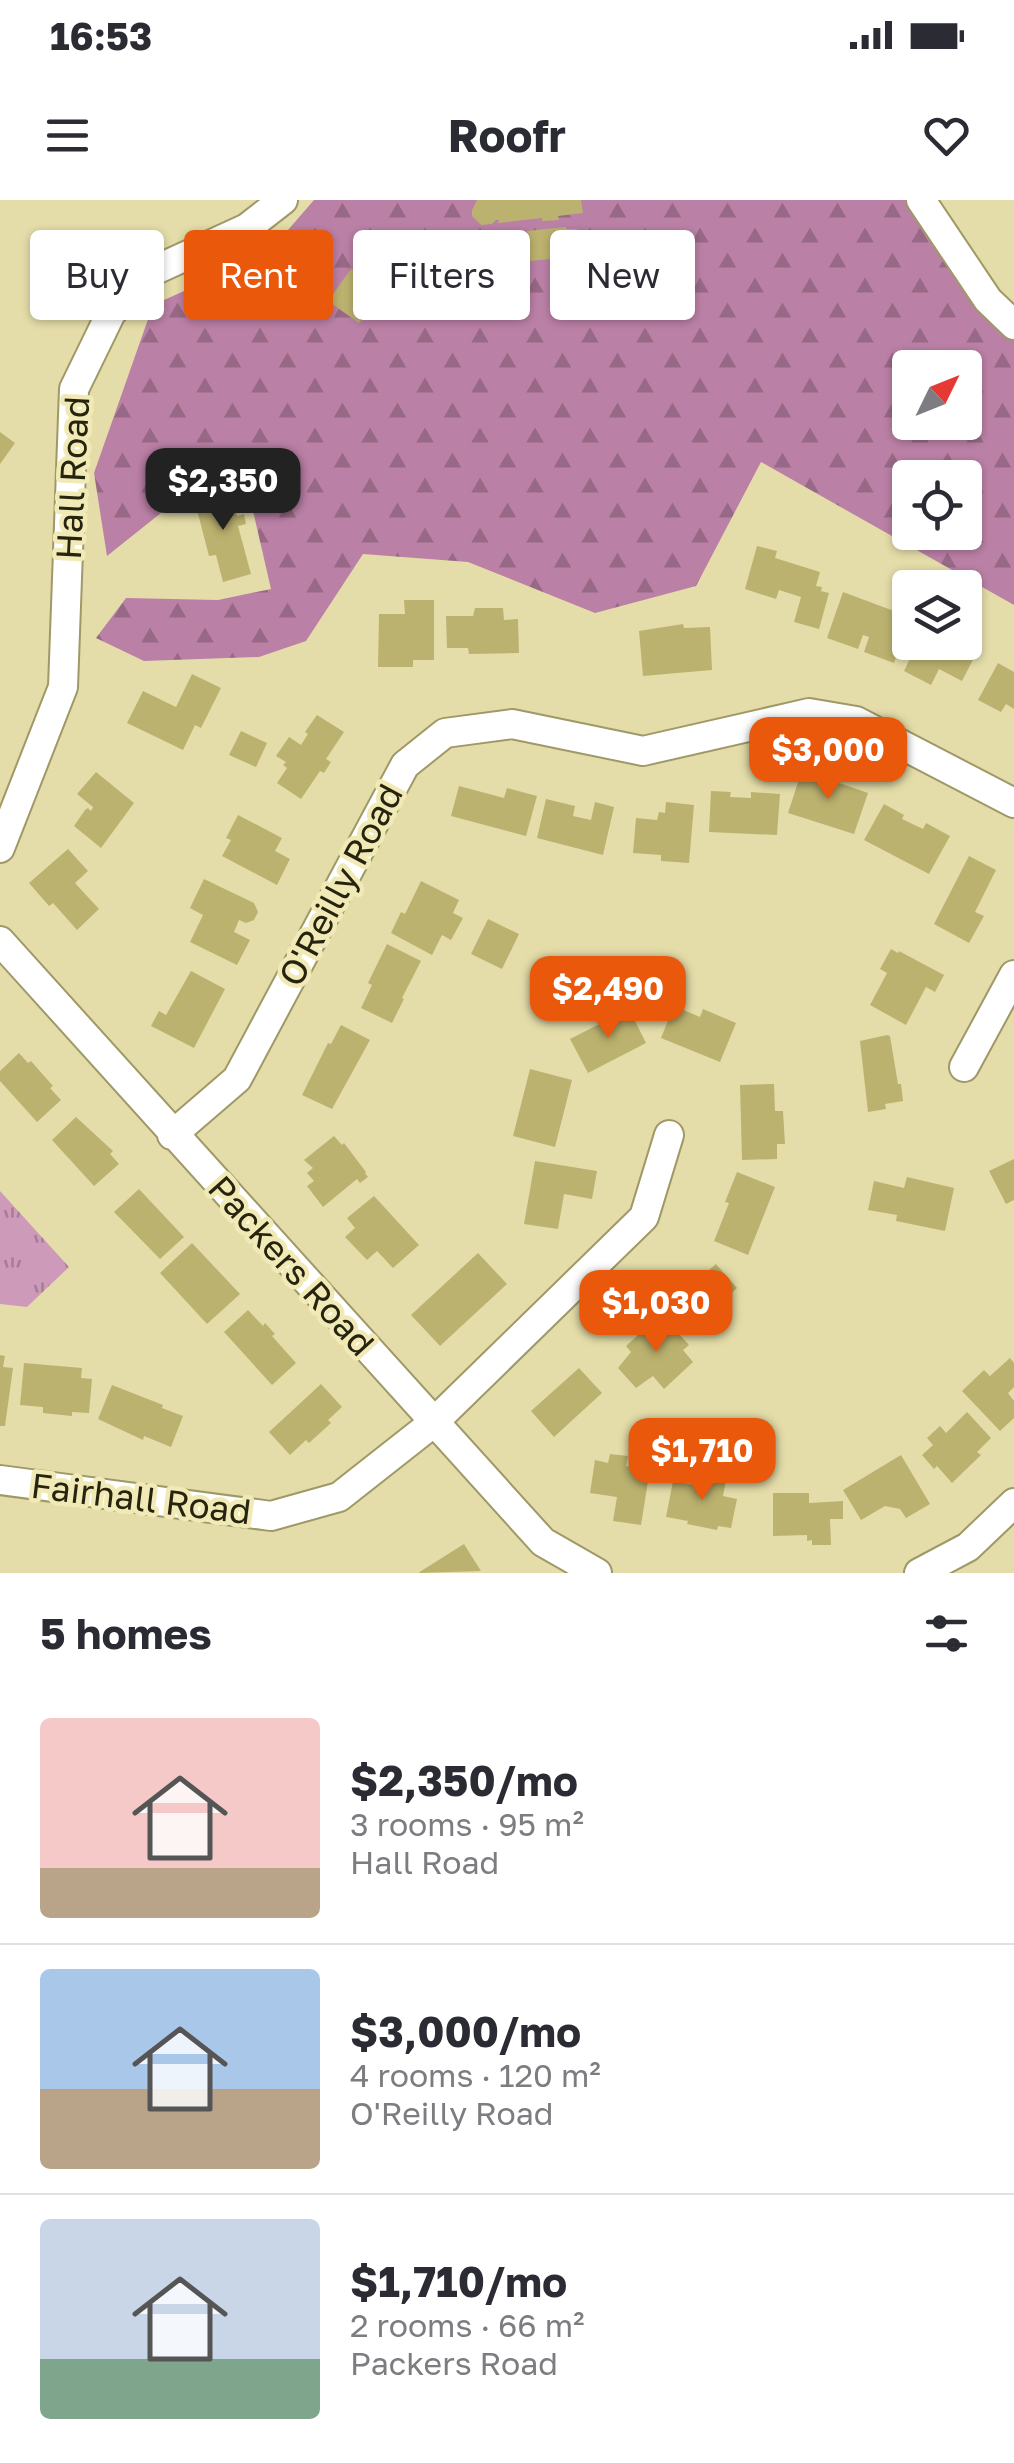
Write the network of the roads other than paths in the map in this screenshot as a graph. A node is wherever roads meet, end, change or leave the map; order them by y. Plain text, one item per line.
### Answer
1 (284, 200) edge
2 (921, 200) edge
3 (1014, 325) edge
4 (1014, 803) edge
5 (0, 848) edge
6 (0, 942) edge
7 (1014, 975) edge
8 (964, 1067) dead end
9 (172, 1135) junction
10 (669, 1136) dead end
11 (433, 1423) junction
12 (0, 1480) edge
13 (1014, 1503) edge
14 (597, 1573) edge
15 (919, 1573) edge

1 - 5 street, Hall Road
2 - 3 street
4 - 9 street, O'Reilly Road
6 - 9 street, Packers Road
7 - 8 street
9 - 11 street, Packers Road
10 - 11 street, Fairhall Road
11 - 12 street, Fairhall Road
11 - 14 street, Packers Road
13 - 15 street

